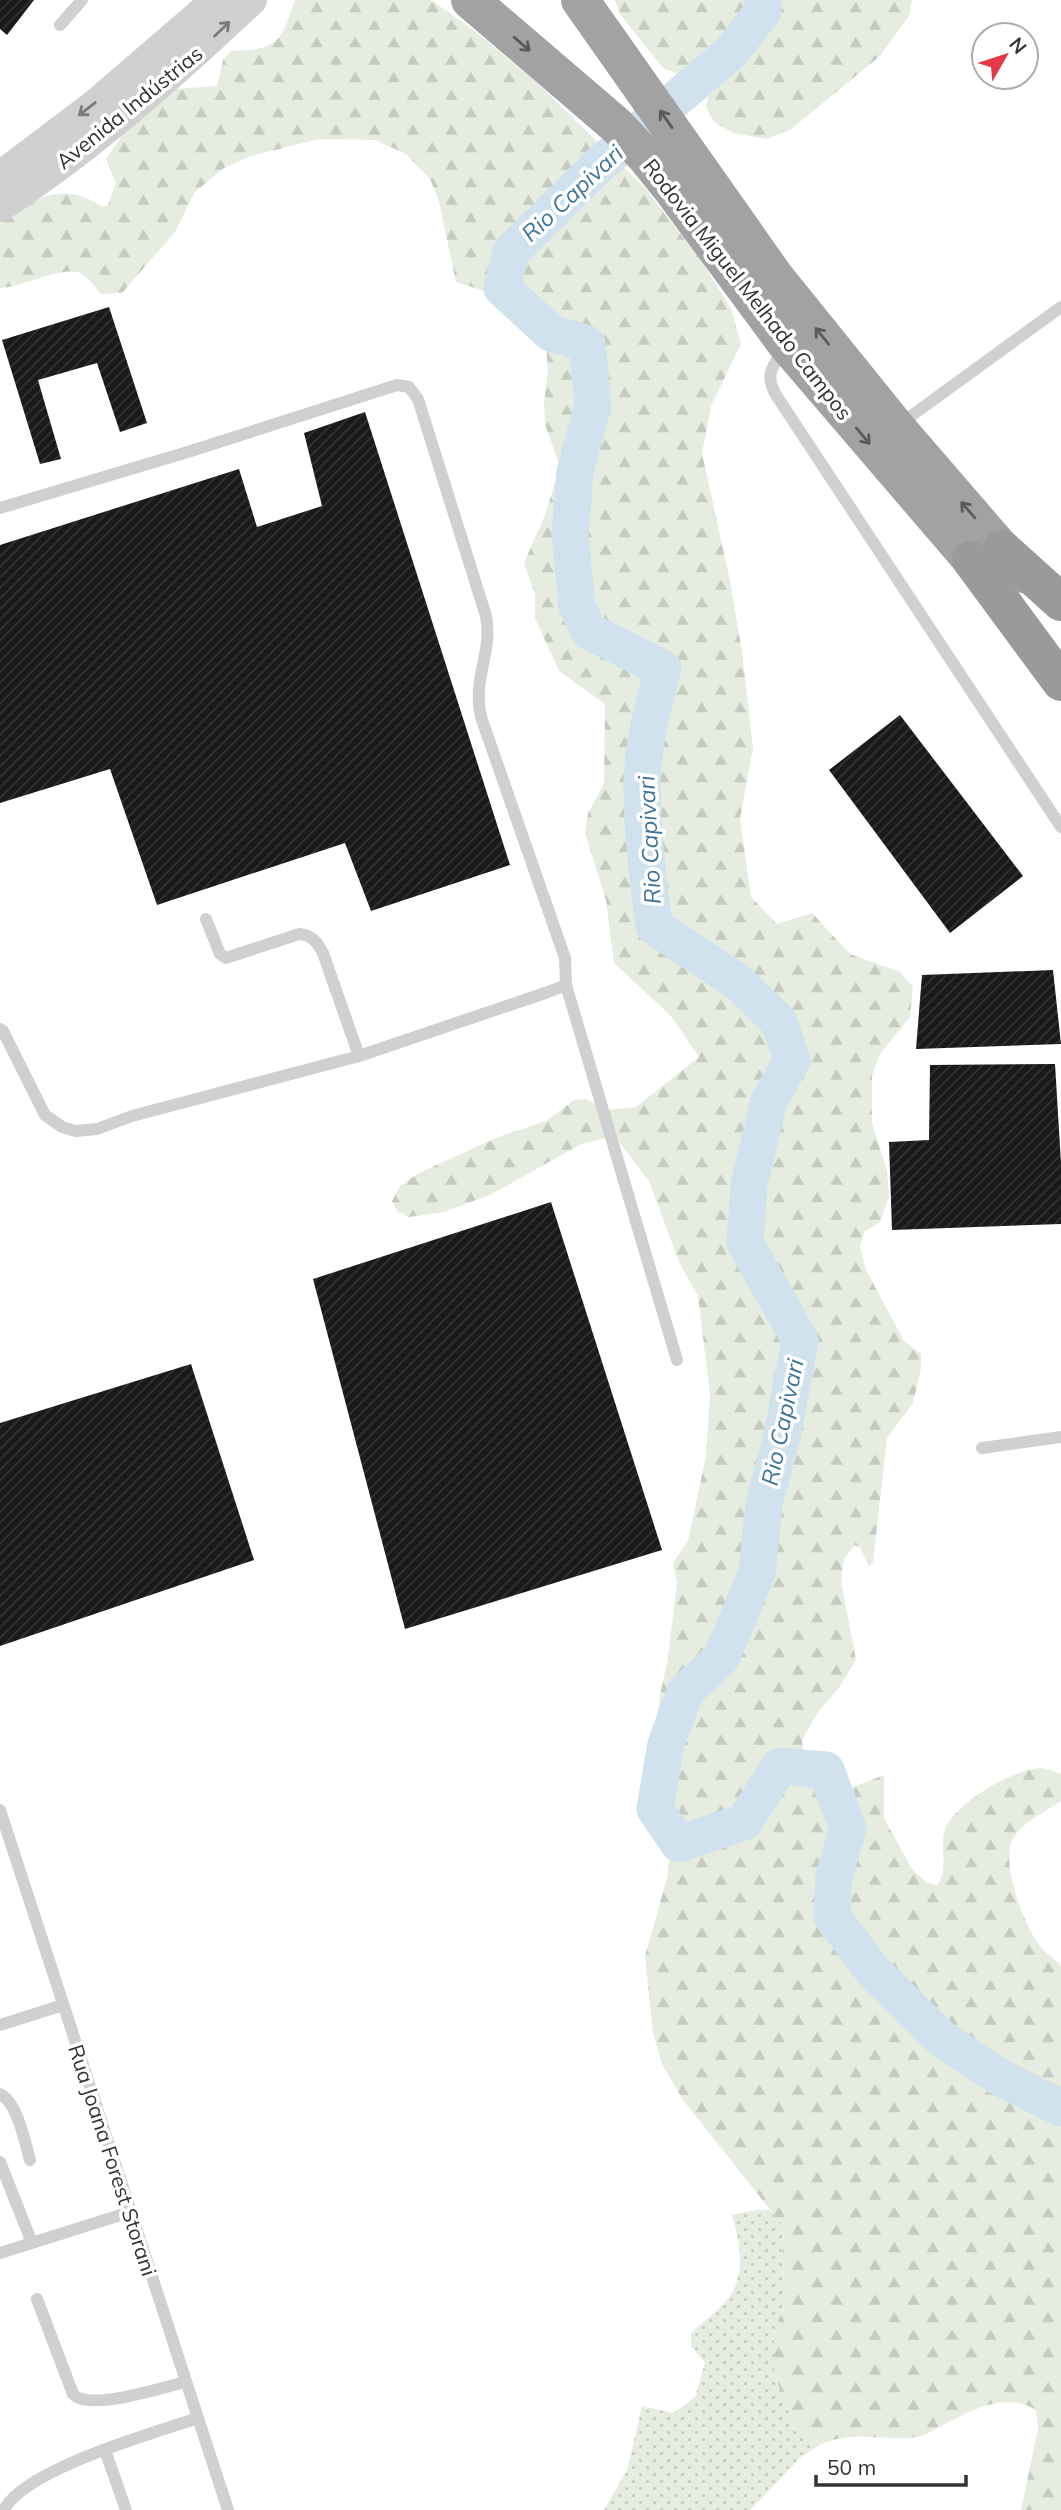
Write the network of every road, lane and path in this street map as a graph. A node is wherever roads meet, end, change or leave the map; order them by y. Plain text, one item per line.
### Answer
1 (82, 0) edge
2 (216, 0) edge
3 (252, 0) edge
4 (470, 0) edge
5 (498, 0) edge
6 (507, 0) edge
7 (580, 0) edge
8 (607, 0) edge
9 (60, 25) dead end
10 (625, 62) junction
11 (0, 176) edge
12 (685, 177) junction
13 (0, 207) edge
14 (1061, 307) edge
15 (787, 345) junction
16 (896, 427) junction
17 (0, 508) edge
18 (986, 555) junction
19 (1061, 602) edge
20 (1061, 618) edge
21 (1061, 662) edge
22 (1061, 682) edge
23 (1061, 827) edge
24 (205, 919) dead end
25 (566, 985) junction
26 (0, 1029) edge
27 (359, 1056) junction
28 (677, 1360) dead end
29 (1061, 1437) edge
30 (982, 1448) dead end
31 (0, 1810) edge
32 (63, 2005) junction
33 (0, 2025) edge
34 (0, 2094) edge
35 (30, 2160) dead end
36 (0, 2162) edge
37 (130, 2212) junction
38 (32, 2243) junction
39 (0, 2253) edge
40 (37, 2299) dead end
41 (186, 2382) junction
42 (198, 2418) junction
43 (105, 2450) junction
44 (4, 2507) edge
45 (126, 2510) edge
46 (228, 2510) edge

1 - 9 lane
2 -> 11 street, Avenida Indústrias
13 -> 3 street, Avenida Indústrias
4 -> 12 highway, Rodovia Miguel Melhado Campos
5 - 6 highway
7 - 10 highway, Rodovia Miguel Melhado Campos
8 - 10 highway
12 -> 10 highway, Rodovia Miguel Melhado Campos
12 - 15 highway, Rodovia Miguel Melhado Campos
16 -> 12 highway, Rodovia Miguel Melhado Campos
14 - 16 lane
15 -> 18 highway, Rodovia Miguel Melhado Campos
15 - 23 lane
18 -> 16 highway, Rodovia Miguel Melhado Campos
17 - 25 lane
18 - 19 highway
18 - 20 highway, Rodovia Miguel Melhado Campos
18 - 21 highway, Rodovia Miguel Melhado Campos
18 - 22 highway
24 - 27 lane
25 - 27 lane
25 - 28 lane
26 - 27 lane
29 - 30 lane
31 - 32 lane, Rua Joana Forest Storani
32 - 33 lane
32 - 37 lane, Rua Joana Forest Storani
34 - 35 lane
36 - 38 lane
37 - 38 lane
37 - 41 lane, Rua Joana Forest Storani
38 - 39 lane
40 - 41 lane
41 - 42 lane, Rua Joana Forest Storani
42 - 43 lane
42 - 46 lane, Rua Joana Forest Storani
43 - 44 lane
43 - 45 lane

